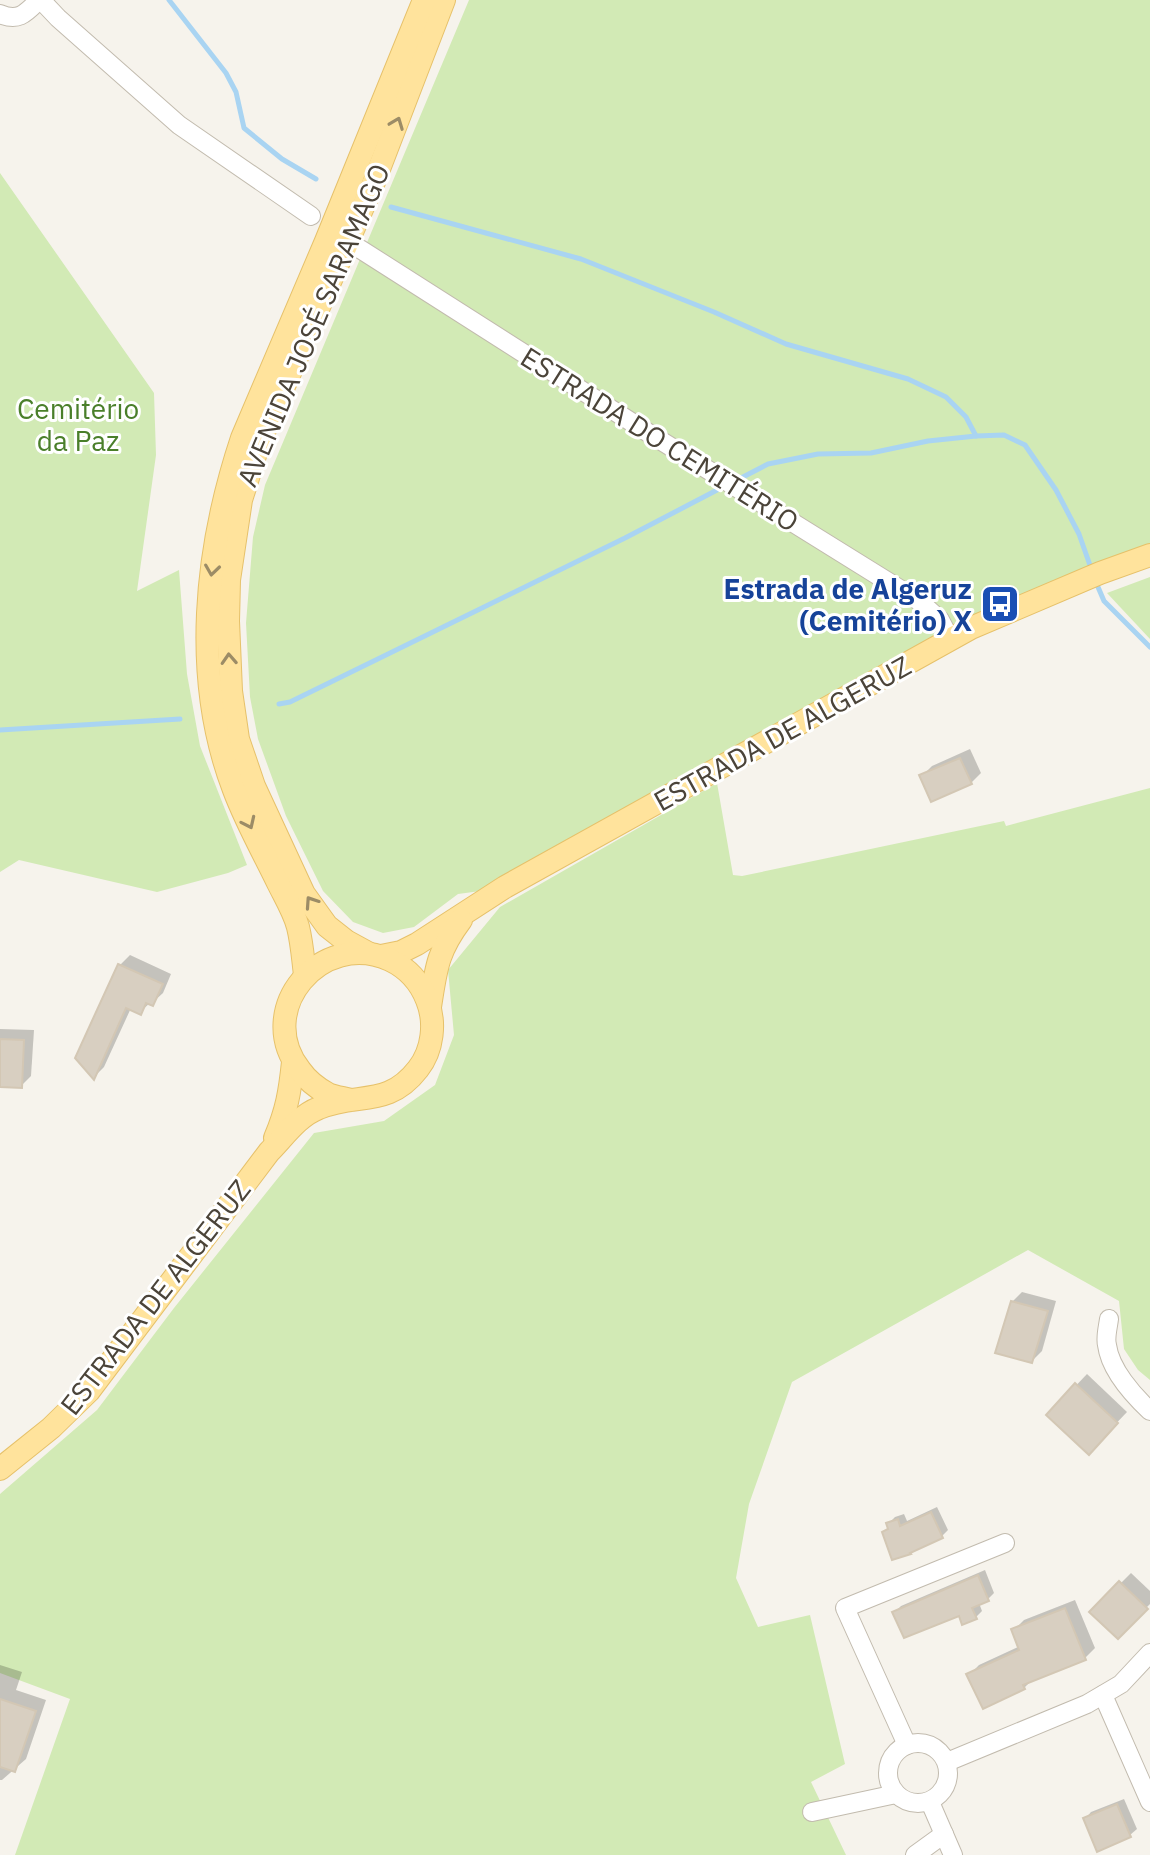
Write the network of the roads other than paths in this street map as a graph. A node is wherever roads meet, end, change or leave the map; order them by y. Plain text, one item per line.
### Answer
1 (40, 0) edge
2 (424, 0) edge
3 (444, 0) edge
4 (0, 14) edge
5 (311, 216) dead end
6 (360, 249) dead end
7 (1150, 555) edge
8 (950, 639) junction
9 (468, 911) junction
10 (374, 955) junction
11 (305, 975) junction
12 (430, 1007) junction
13 (293, 1062) junction
14 (351, 1100) junction
15 (269, 1152) junction
16 (1109, 1319) dead end
17 (1150, 1411) edge
18 (0, 1469) edge
19 (1005, 1543) dead end
20 (1150, 1653) edge
21 (1103, 1695) junction
22 (907, 1745) junction
23 (947, 1762) junction
24 (896, 1794) junction
25 (930, 1802) junction
26 (1150, 1802) edge
27 (812, 1812) dead end
28 (944, 1834) junction
29 (915, 1855) edge
30 (953, 1855) edge

1 - 4 street
1 - 5 street
2 -> 11 main road, AVENIDA JOSÉ SARAMAGO
10 -> 3 main road, AVENIDA JOSÉ SARAMAGO
6 - 8 street, ESTRADA DO CEMITÉRIO
7 - 8 main road, ESTRADA DE ALGERUZ
8 - 9 main road, ESTRADA DE ALGERUZ
9 - 10 main road, ESTRADA DE ALGERUZ
9 - 12 main road, ESTRADA DE ALGERUZ
10 - 11 main road, ESTRADA DE ALGERUZ
10 - 12 main road
11 - 13 main road, ESTRADA DE ALGERUZ
12 - 14 main road, ESTRADA DE ALGERUZ
13 - 14 main road
13 - 15 main road, ESTRADA DE ALGERUZ
14 - 15 main road, ESTRADA DE ALGERUZ
15 - 18 main road, ESTRADA DE ALGERUZ
16 - 17 street
19 - 22 street
20 - 21 street
21 - 23 street
21 - 26 street
22 - 23 street
22 - 24 street
23 - 25 street
24 - 25 street
24 - 27 street
25 - 28 street
28 - 29 street
28 - 30 street

